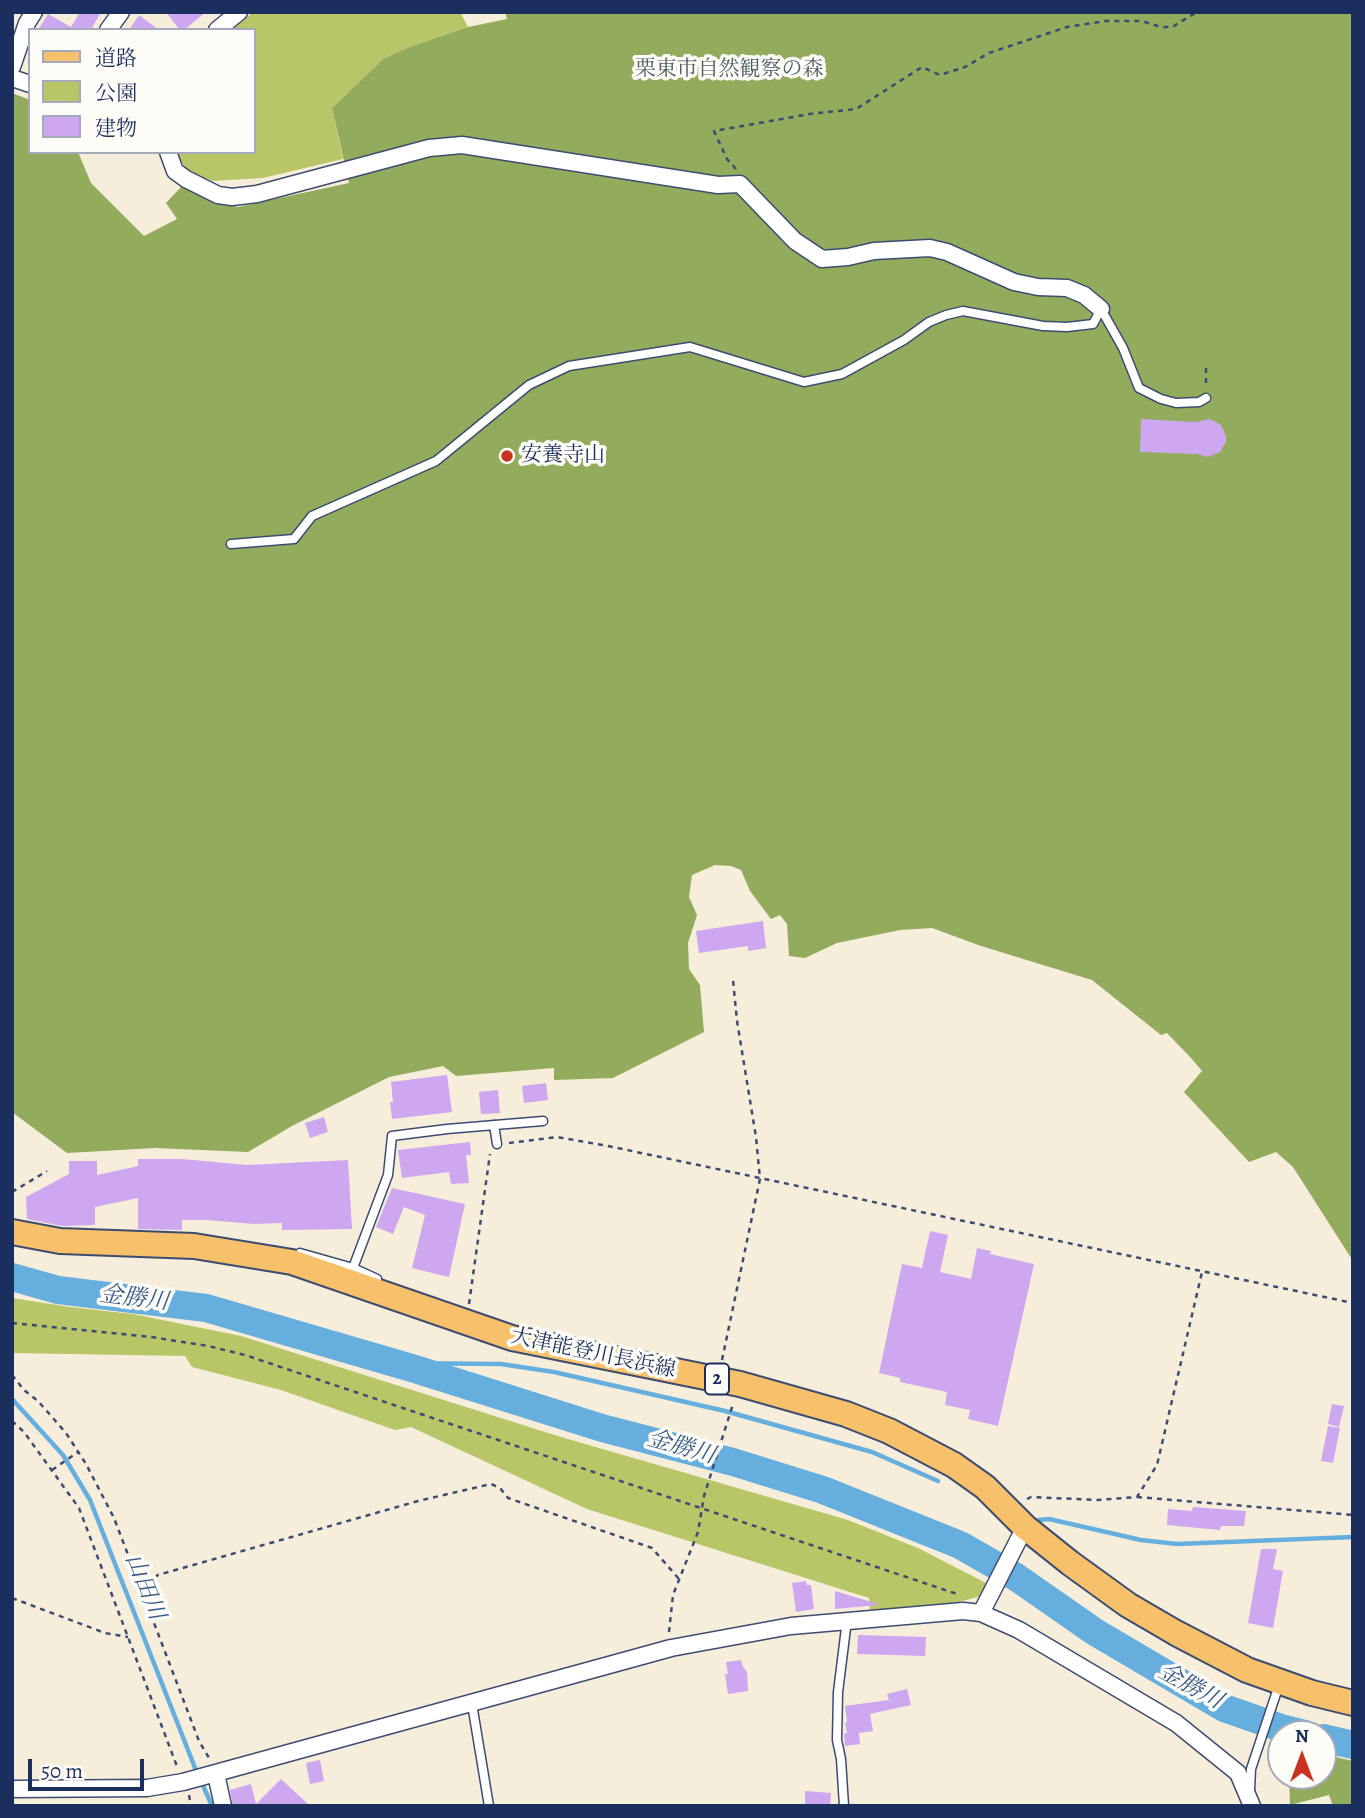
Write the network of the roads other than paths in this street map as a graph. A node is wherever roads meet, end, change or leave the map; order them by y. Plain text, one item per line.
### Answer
1 (34, 12) edge
2 (121, 12) edge
3 (239, 12) edge
4 (109, 28) edge
5 (219, 28) edge
6 (12, 67) edge
7 (169, 154) edge
8 (1101, 309) junction
9 (1206, 398) road end
10 (232, 544) dead end
11 (543, 1121) dead end
12 (494, 1125) junction
13 (497, 1144) road end
14 (12, 1232) edge
15 (265, 1256) junction
16 (354, 1268) junction
17 (388, 1296) junction
18 (1018, 1524) junction
19 (985, 1606) junction
20 (847, 1620) junction
21 (1278, 1687) junction
22 (1353, 1703) edge
23 (472, 1704) junction
24 (213, 1775) junction
25 (12, 1789) edge
26 (1251, 1801) edge
27 (223, 1806) edge
28 (489, 1806) edge
29 (844, 1806) edge

1 - 6 street
2 - 4 street
3 - 5 street
7 - 8 street
8 - 9 lane
8 - 10 lane
11 - 12 lane
12 - 13 lane
12 - 16 lane
14 - 15 main road, 大津能登川長浜線 / 2
15 - 16 lane
15 - 17 main road, 大津能登川長浜線 / 2
16 - 17 lane
17 - 18 main road, 大津能登川長浜線 / 2
18 - 19 street
18 - 21 main road, 大津能登川長浜線 / 2
19 - 20 street
19 - 26 street
20 - 23 street
20 - 29 lane
21 - 22 main road, 大津能登川長浜線 / 2
21 - 26 lane
23 - 24 street
23 - 28 lane
24 - 25 street
24 - 27 street

